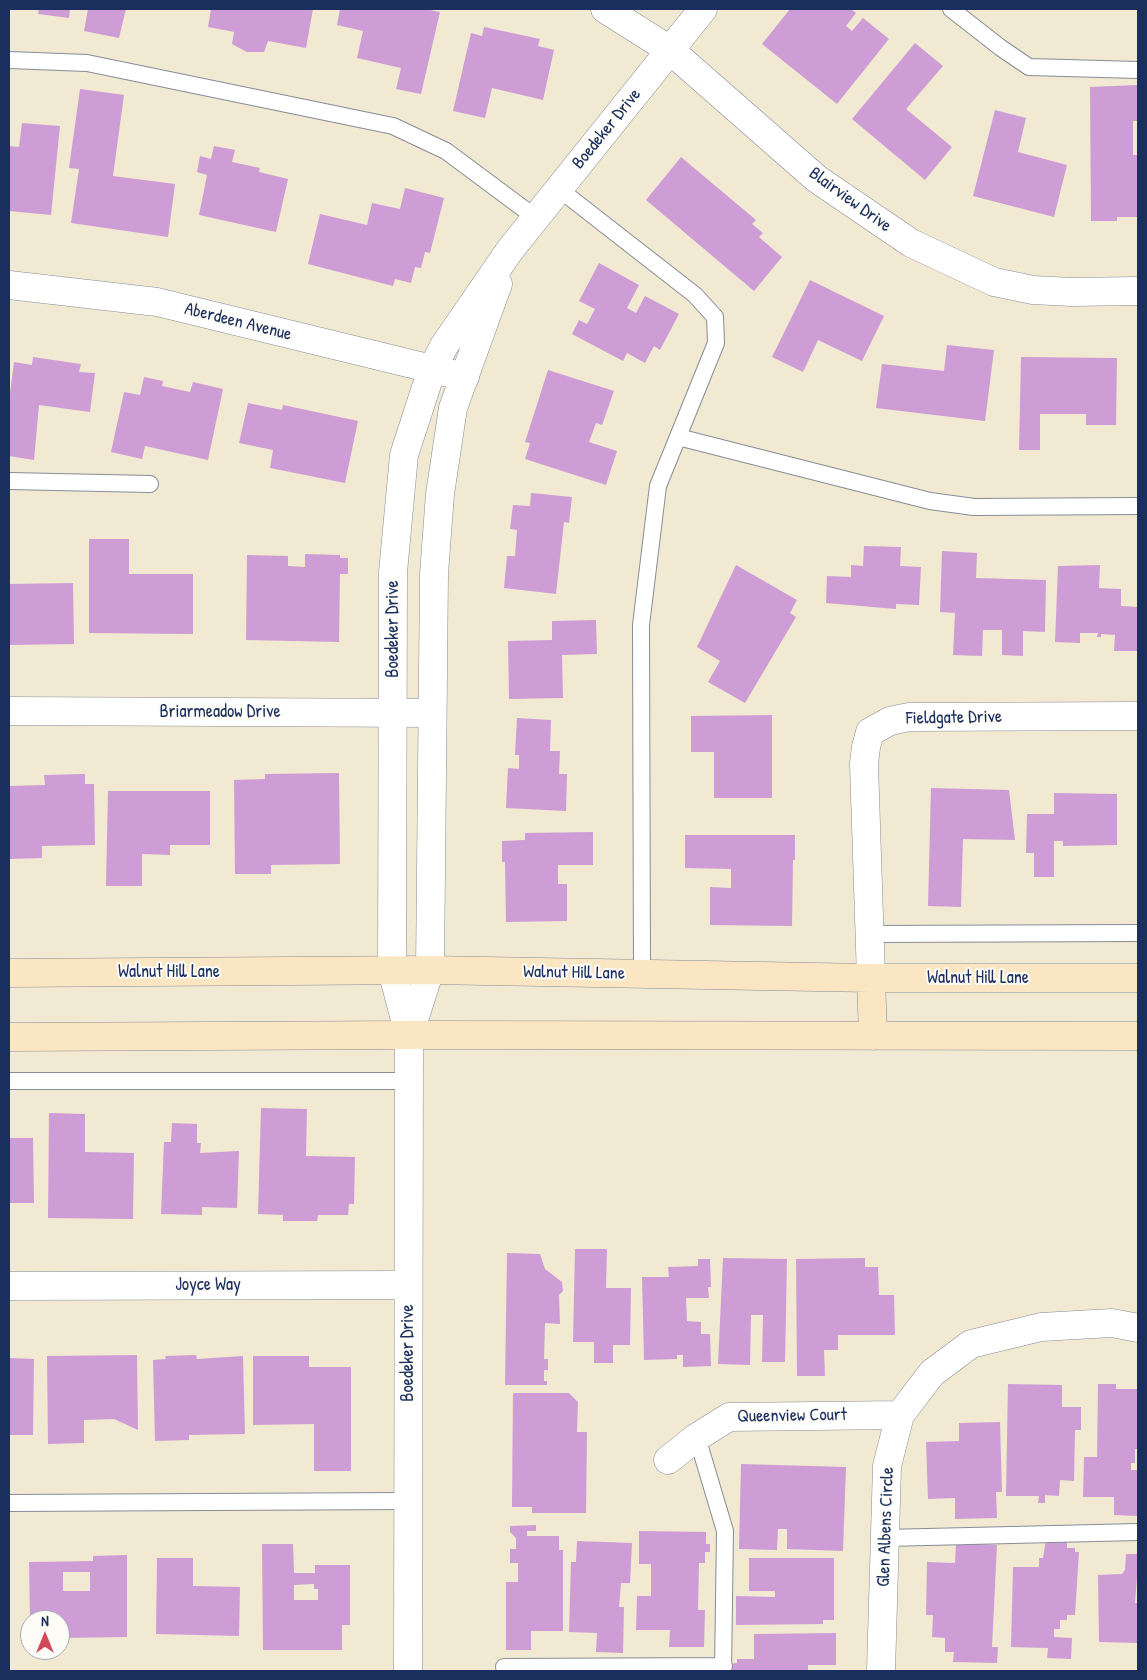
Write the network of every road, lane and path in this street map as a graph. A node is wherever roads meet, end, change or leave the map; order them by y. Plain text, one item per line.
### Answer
1 (605, 9) edge
2 (703, 9) edge
3 (952, 9) edge
4 (670, 50) junction
5 (9, 60) edge
6 (1138, 70) edge
7 (559, 189) junction
8 (536, 218) junction
9 (510, 250) junction
10 (9, 285) edge
11 (1138, 291) edge
12 (432, 369) junction
13 (465, 377) junction
14 (678, 436) junction
15 (9, 481) edge
16 (150, 484) dead end
17 (1138, 506) edge
18 (9, 711) edge
19 (393, 713) junction
20 (432, 713) junction
21 (1138, 716) edge
22 (1138, 933) edge
23 (870, 934) junction
24 (392, 970) junction
25 (430, 970) junction
26 (9, 973) edge
27 (642, 974) junction
28 (871, 978) junction
29 (1138, 978) edge
30 (409, 1035) junction
31 (873, 1036) junction
32 (1138, 1036) edge
33 (9, 1037) edge
34 (9, 1081) edge
35 (409, 1081) junction
36 (408, 1285) junction
37 (9, 1286) edge
38 (1138, 1328) edge
39 (900, 1414) junction
40 (697, 1437) junction
41 (668, 1460) dead end
42 (408, 1501) junction
43 (9, 1503) edge
44 (1138, 1532) edge
45 (885, 1538) junction
46 (504, 1667) dead end
47 (724, 1669) edge
48 (408, 1671) edge
49 (881, 1671) edge

1 - 4 street, Blairview Drive
2 - 4 street, Boedeker Drive
3 - 6 lane
4 - 7 street, Boedeker Drive
4 - 11 street, Blairview Drive
5 - 8 lane
7 - 8 street, Boedeker Drive
7 - 14 lane
8 - 9 street, Boedeker Drive
9 - 12 street, Boedeker Drive
9 - 13 street, Boedeker Drive
10 - 12 street, Aberdeen Avenue
12 - 13 street, Aberdeen Avenue
12 - 19 street, Boedeker Drive
13 - 20 street, Boedeker Drive
14 - 17 lane
14 - 27 lane
15 - 16 lane
18 - 19 street, Briarmeadow Drive
19 - 20 street, Briarmeadow Drive
19 - 24 street, Boedeker Drive
20 - 25 street, Boedeker Drive
21 - 23 street, Fieldgate Drive
22 - 23 lane
23 - 28 street, Fieldgate Drive
24 - 25 main road, Walnut Hill Lane
24 - 26 main road, Walnut Hill Lane
24 - 30 street, Boedeker Drive
25 - 27 main road, Walnut Hill Lane
25 - 30 street, Boedeker Drive
27 - 28 main road, Walnut Hill Lane
28 - 29 main road, Walnut Hill Lane
28 - 31 main road
30 - 31 main road
30 - 33 main road
30 - 35 street, Boedeker Drive
31 - 32 main road
34 - 35 lane
35 - 36 street, Boedeker Drive
36 - 37 street, Joyce Way
36 - 42 street, Boedeker Drive
38 - 39 street, Glen Albens Circle
39 - 40 street, Queenview Court
39 - 45 street, Glen Albens Circle
40 - 41 street, Queenview Court
40 - 47 lane
42 - 43 lane
42 - 48 street, Boedeker Drive
44 - 45 lane
45 - 49 street, Glen Albens Circle
46 - 47 lane

